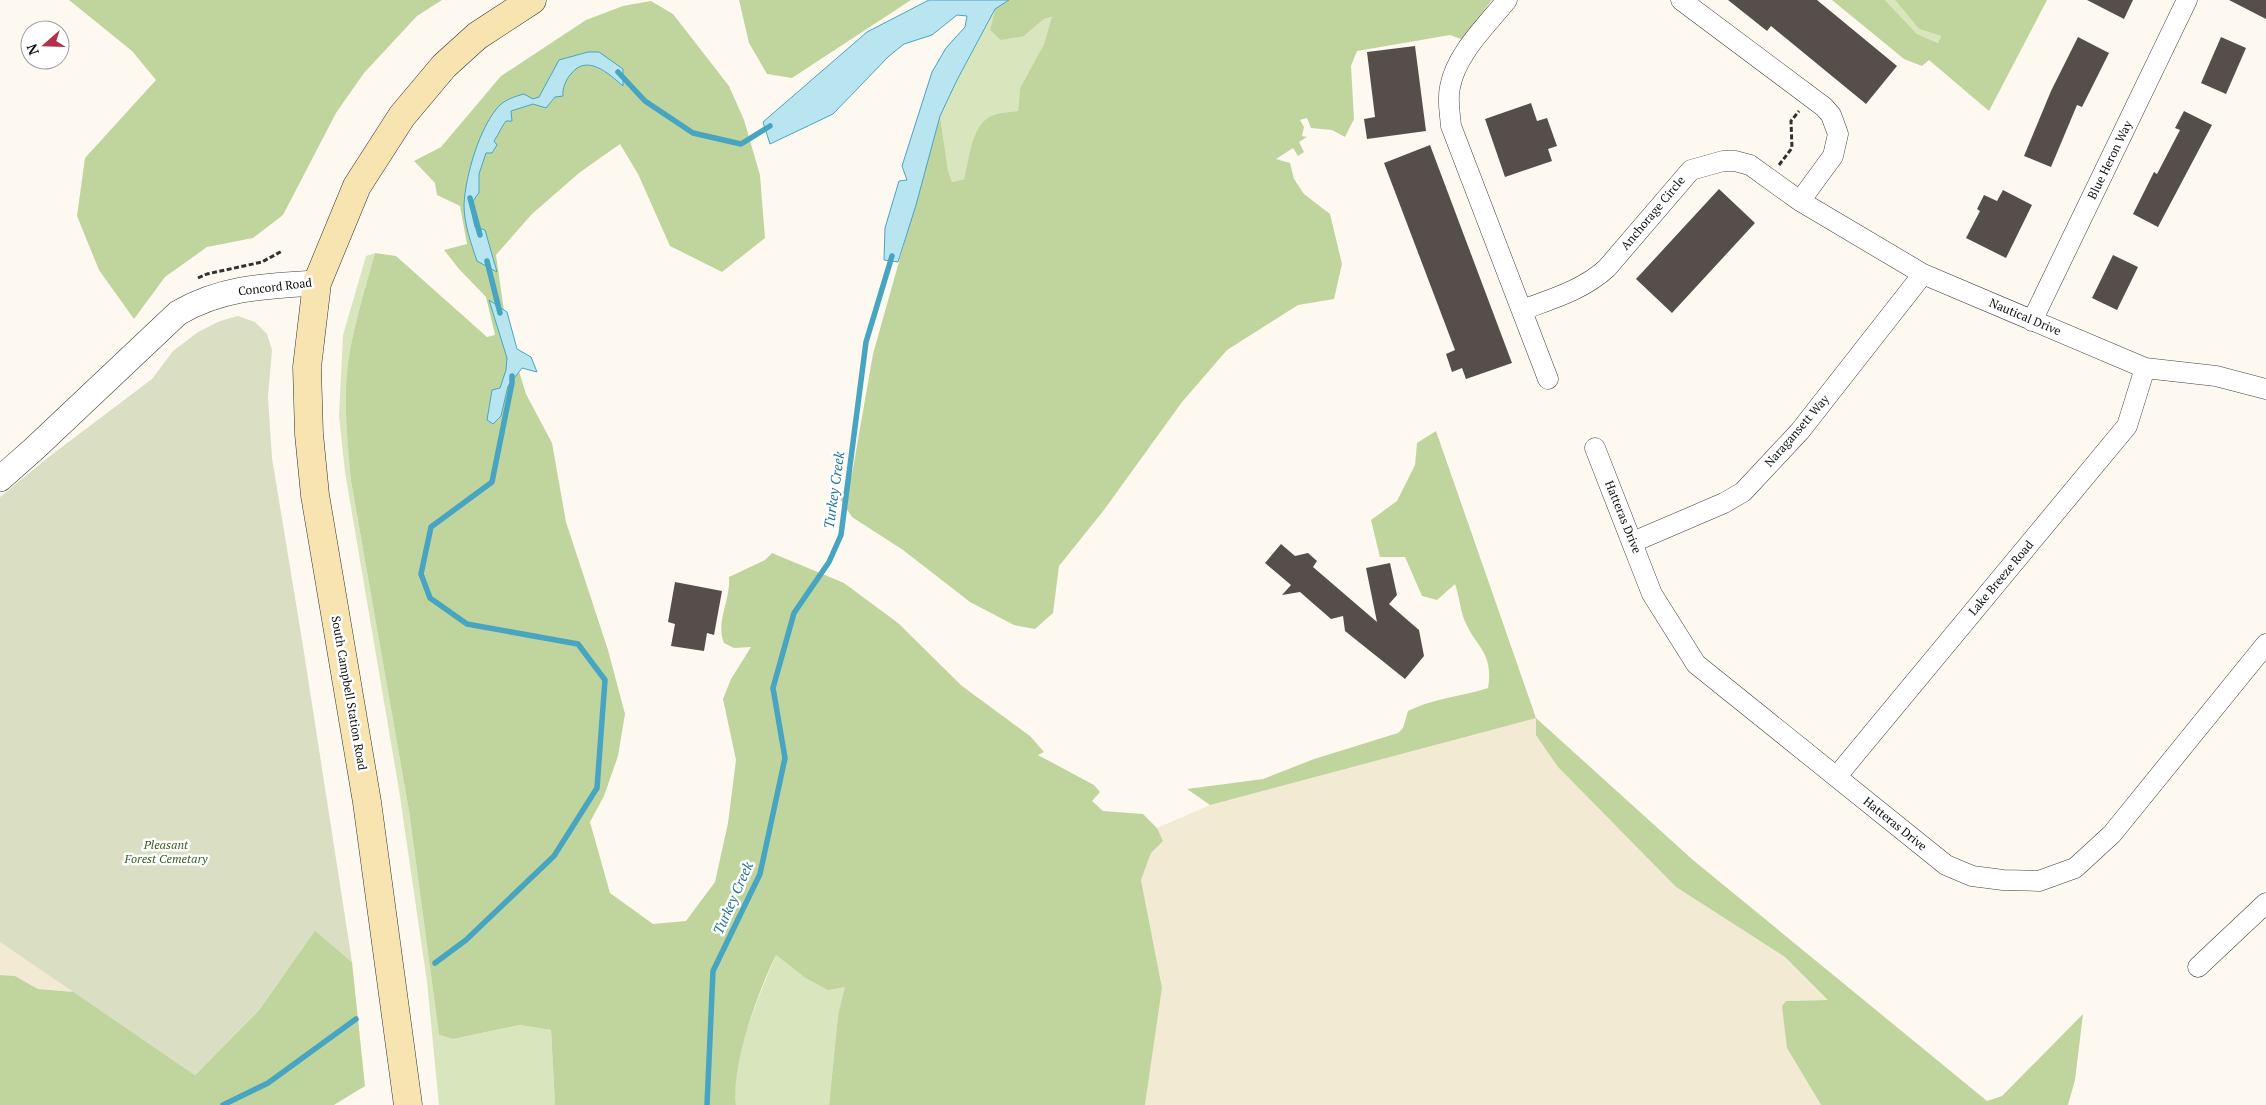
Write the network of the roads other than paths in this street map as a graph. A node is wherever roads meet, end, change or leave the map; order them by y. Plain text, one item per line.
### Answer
1 (532, 0) edge
2 (1507, 0) edge
3 (1681, 0) edge
4 (2187, 0) edge
5 (1800, 201) junction
6 (1923, 274) junction
7 (316, 283) junction
8 (1522, 310) junction
9 (2032, 321) junction
10 (2145, 368) junction
11 (1548, 379) dead end
12 (2266, 389) edge
13 (1595, 448) dead end
14 (0, 479) edge
15 (1634, 542) junction
16 (2266, 644) edge
17 (1838, 776) junction
18 (2266, 903) edge
19 (2198, 967) dead end
20 (407, 1104) edge

1 - 7 main road, Concord Road
2 - 8 street
3 - 5 street
4 - 9 street, Blue Heron Way
5 - 6 street, Nautical Drive
5 - 8 street, Anchorage Circle
6 - 9 street, Nautical Drive
6 - 15 street, Naragansett Way
7 - 14 street, Concord Road
7 - 20 main road, South Campbell Station Road
8 - 11 street
9 - 10 street, Nautical Drive
10 - 12 street, Nautical Drive
10 - 17 street, Lake Breeze Road
13 - 15 street, Hatteras Drive
15 - 17 street, Hatteras Drive
16 - 17 street, Hatteras Drive
18 - 19 street

